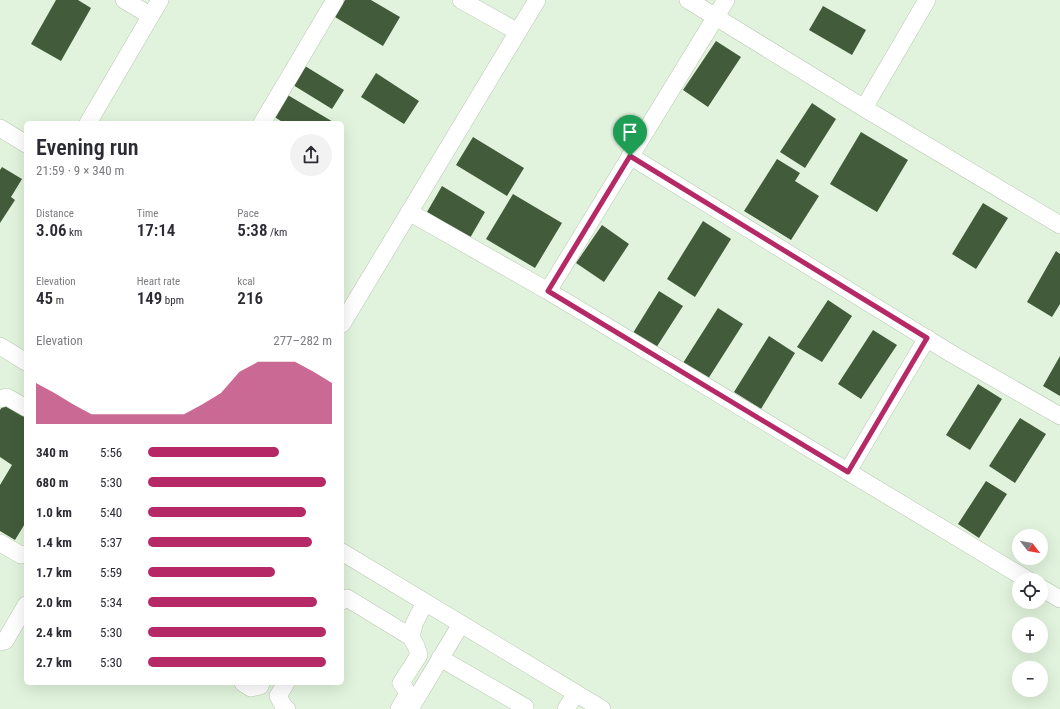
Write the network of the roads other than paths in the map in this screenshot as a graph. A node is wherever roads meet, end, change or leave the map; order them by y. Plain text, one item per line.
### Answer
1 (124, 0) edge
2 (160, 0) edge
3 (335, 0) edge
4 (461, 0) edge
5 (537, 0) edge
6 (688, 0) edge
7 (726, 0) edge
8 (928, 0) edge
9 (151, 16) junction
10 (715, 17) junction
11 (518, 32) junction
12 (864, 108) junction
13 (89, 121) edge
14 (263, 121) edge
15 (0, 128) edge
16 (24, 143) edge
17 (630, 156) junction
18 (409, 212) junction
19 (1060, 225) edge
20 (548, 291) junction
21 (344, 321) edge
22 (927, 338) junction
23 (0, 346) edge
24 (24, 361) edge
25 (0, 399) edge
26 (24, 407) edge
27 (1060, 416) edge
28 (848, 472) junction
29 (0, 543) edge
30 (344, 553) edge
31 (24, 555) edge
32 (1016, 573) edge
33 (1048, 592) edge
34 (1060, 599) edge
35 (344, 600) edge
36 (425, 602) junction
37 (24, 608) edge
38 (461, 624) junction
39 (411, 637) junction
40 (0, 642) edge
41 (440, 658) junction
42 (246, 685) edge
43 (260, 685) edge
44 (285, 685) edge
45 (576, 694) junction
46 (287, 709) edge
47 (399, 709) edge
48 (410, 709) edge
49 (525, 709) edge
50 (566, 709) edge
51 (602, 709) edge

1 - 9 street
2 - 9 street
3 - 14 street
4 - 11 street
5 - 11 street
6 - 10 street
7 - 10 street
8 - 12 street
9 - 13 street
10 - 12 street
10 - 17 street
11 - 18 street
12 - 19 street
15 - 16 street
17 - 20 street
17 - 22 street
18 - 20 street
18 - 21 street
20 - 28 street
22 - 27 street
22 - 28 street
23 - 24 street
25 - 26 street
28 - 32 street
29 - 31 street
30 - 36 street
33 - 34 street
35 - 39 street
36 - 38 street
36 - 39 street
37 - 40 street
38 - 41 street
38 - 45 street
39 - 47 street
41 - 48 street
41 - 49 street
42 - 43 street
44 - 46 street
45 - 50 street
45 - 51 street

